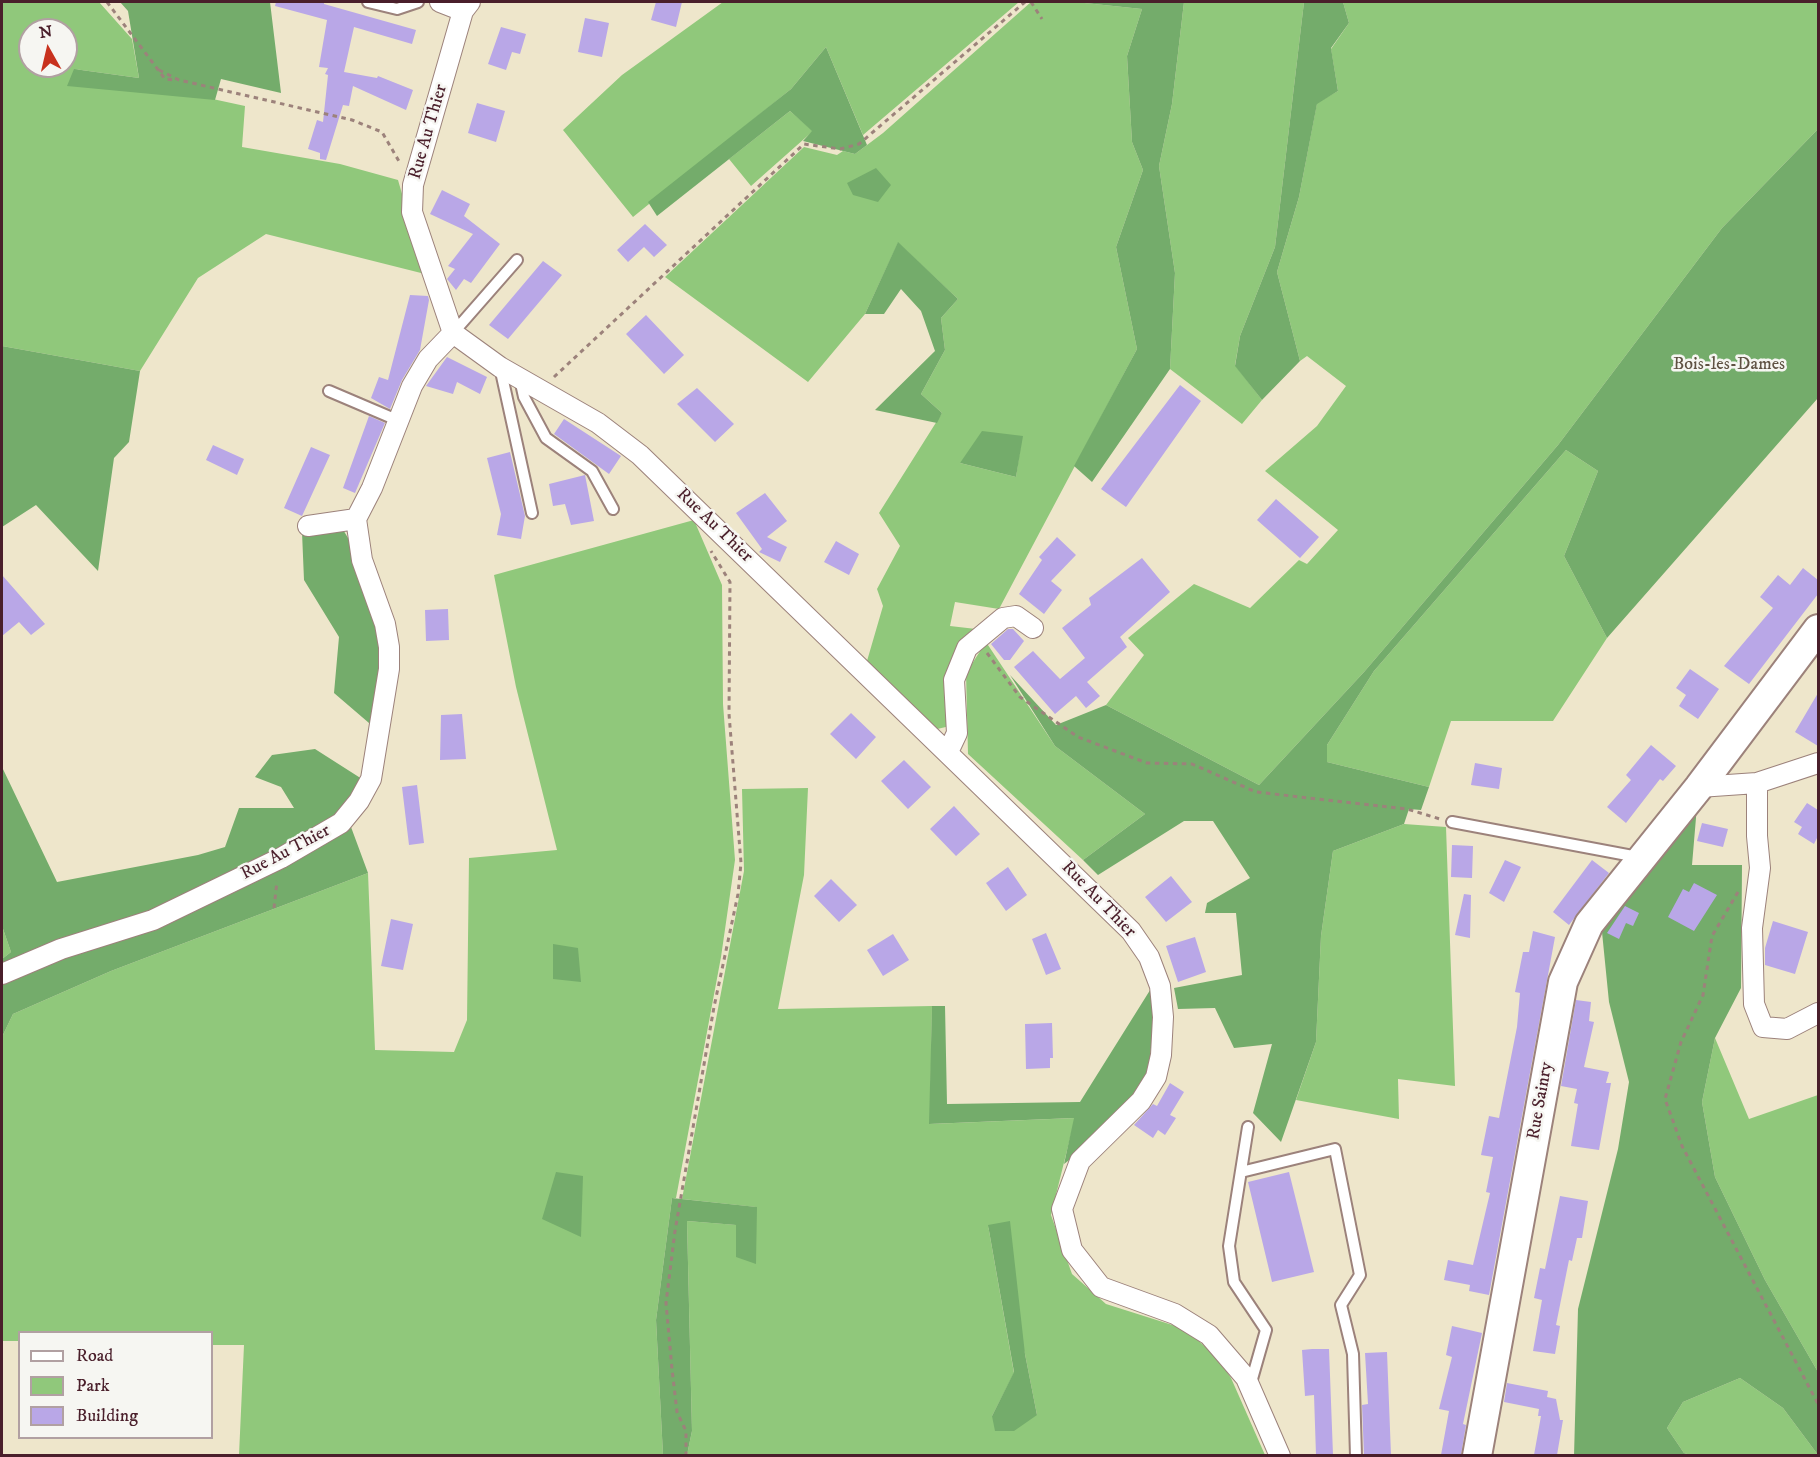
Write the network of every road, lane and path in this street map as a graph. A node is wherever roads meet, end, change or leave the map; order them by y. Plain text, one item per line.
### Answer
1 (107, 2) edge
2 (368, 2) edge
3 (418, 2) edge
4 (440, 2) edge
5 (1025, 2) edge
6 (1031, 2) edge
7 (467, 6) edge
8 (1042, 19) dead end
9 (413, 184) junction
10 (517, 260) dead end
11 (453, 333) junction
12 (500, 367) junction
13 (527, 383) junction
14 (329, 391) dead end
15 (396, 420) junction
16 (613, 509) dead end
17 (532, 513) dead end
18 (356, 519) junction
19 (308, 526) dead end
20 (730, 582) dead end
21 (1033, 628) dead end
22 (1818, 629) edge
23 (978, 639) junction
24 (948, 753) junction
25 (1818, 763) edge
26 (1757, 783) junction
27 (1699, 787) junction
28 (1452, 822) joint
29 (281, 858) junction
30 (1642, 858) junction
31 (1739, 891) dead end
32 (274, 908) dead end
33 (2, 974) edge
34 (1818, 1013) edge
35 (1248, 1127) dead end
36 (1240, 1172) junction
37 (1250, 1386) junction
38 (1818, 1404) edge
39 (686, 1455) edge
40 (1280, 1455) edge
41 (1356, 1455) edge
42 (1477, 1455) edge

1 - 9 path
2 - 3 lane
4 - 7 street
5 - 13 path
6 - 8 path
7 - 9 street, Rue Au Thier
9 - 11 street, Rue Au Thier
10 - 11 lane
11 - 12 street, Rue Au Thier
11 - 15 street
12 - 13 street, Rue Au Thier
12 - 17 lane
13 - 16 lane
13 - 24 street, Rue Au Thier
14 - 15 lane
15 - 18 street
18 - 19 street
18 - 29 street, Rue Au Thier
20 - 39 path
21 - 23 street
22 - 27 street, Rue Sainry
23 - 24 street
23 - 28 path
24 - 37 street, Rue Au Thier
25 - 26 street
26 - 27 street
26 - 34 street
27 - 30 street, Rue Sainry
28 - 30 lane
29 - 32 path
29 - 33 street, Rue Au Thier
30 - 42 street, Rue Sainry
31 - 38 path
35 - 36 lane
36 - 37 lane
36 - 41 lane
37 - 40 street, Rue Au Thier

